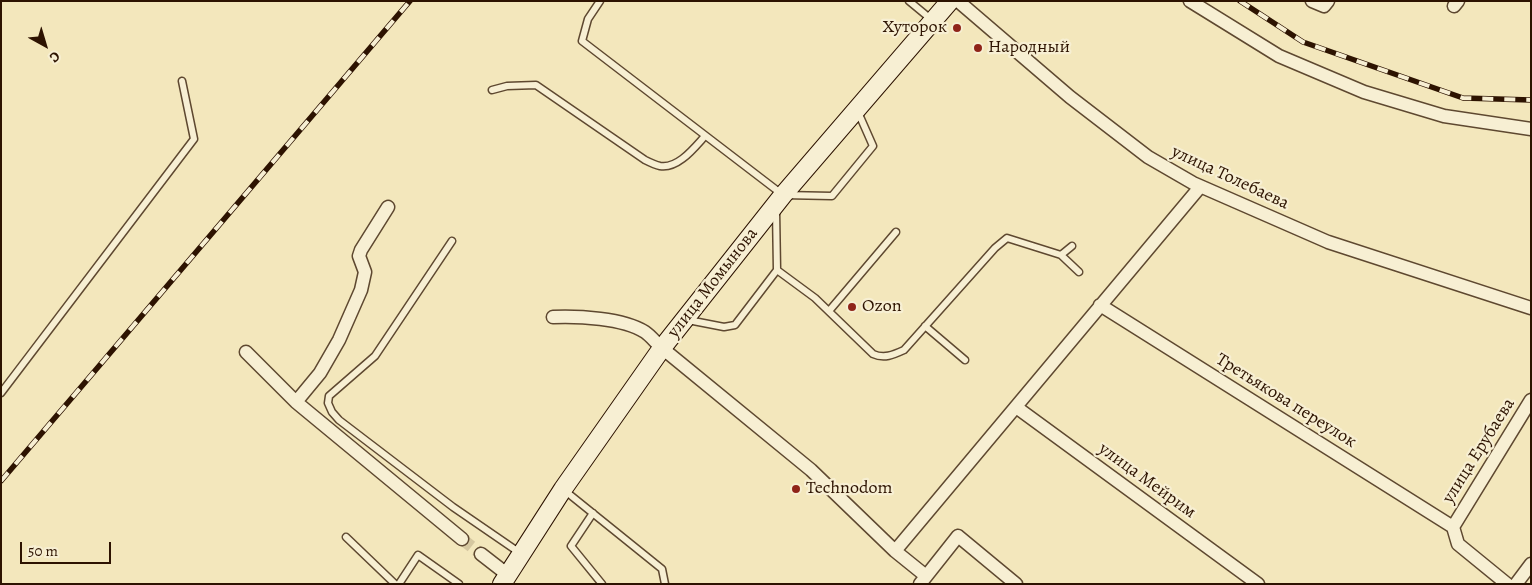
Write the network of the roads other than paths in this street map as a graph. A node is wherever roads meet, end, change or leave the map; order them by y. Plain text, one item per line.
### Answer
1 (600, 1) edge
2 (910, 1) edge
3 (950, 1) edge
4 (958, 1) edge
5 (1190, 1) edge
6 (1312, 1) edge
7 (1326, 4) edge
8 (933, 20) junction
9 (182, 81) dead end
10 (492, 90) dead end
11 (857, 109) junction
12 (1531, 129) edge
13 (705, 136) junction
14 (1200, 186) junction
15 (779, 199) junction
16 (388, 207) dead end
17 (896, 232) dead end
18 (452, 241) dead end
19 (1072, 246) dead end
20 (1061, 256) junction
21 (777, 270) junction
22 (1079, 272) dead end
23 (1100, 305) junction
24 (1531, 308) edge
25 (828, 311) junction
26 (553, 317) dead end
27 (684, 319) junction
28 (925, 326) junction
29 (662, 348) junction
30 (246, 352) dead end
31 (965, 360) dead end
32 (1, 394) edge
33 (1531, 400) edge
34 (296, 402) junction
35 (1016, 406) junction
36 (563, 489) junction
37 (593, 513) junction
38 (1453, 527) junction
39 (346, 537) dead end
40 (462, 539) tunnel mouth
41 (895, 551) junction
42 (481, 554) tunnel mouth
43 (522, 554) junction
44 (1531, 564) edge
45 (505, 579) edge
46 (923, 580) edge
47 (395, 584) edge
48 (399, 584) edge
49 (459, 584) edge
50 (602, 584) edge
51 (665, 584) edge
52 (1016, 584) edge
53 (1258, 584) edge
54 (1508, 584) edge
55 (1516, 584) edge

1 - 13 lane
2 - 8 lane
3 - 8 main road, улица Момынова
4 - 14 street, улица Толебаева
5 - 12 street
6 - 7 street
8 - 11 main road, улица Момынова
9 - 32 lane
10 - 13 lane
11 - 15 main road, улица Момынова
11 - 15 lane
13 - 15 lane
14 - 23 street
14 - 24 street, улица Толебаева
15 - 21 lane
15 - 27 main road, улица Момынова
16 - 34 street
17 - 25 lane
18 - 43 lane
19 - 20 lane
20 - 22 lane
20 - 28 lane
21 - 25 lane
21 - 27 lane
23 - 35 street
23 - 38 street, Третьякова переулок
25 - 28 lane
26 - 29 street
27 - 29 main road, улица Момынова
28 - 31 lane
29 - 36 main road, улица Момынова
29 - 41 street
30 - 34 street
33 - 38 street, улица Ерубаева
34 - 40 street
35 - 41 street
35 - 53 street, улица Мейрим
36 - 37 lane
36 - 43 main road, улица Момынова
37 - 50 lane
37 - 51 lane
38 - 54 street, улица Ерубаева
39 - 47 lane
41 - 46 street
42 - 45 street
43 - 45 main road, улица Момынова
44 - 55 street
46 - 52 street
48 - 49 lane

